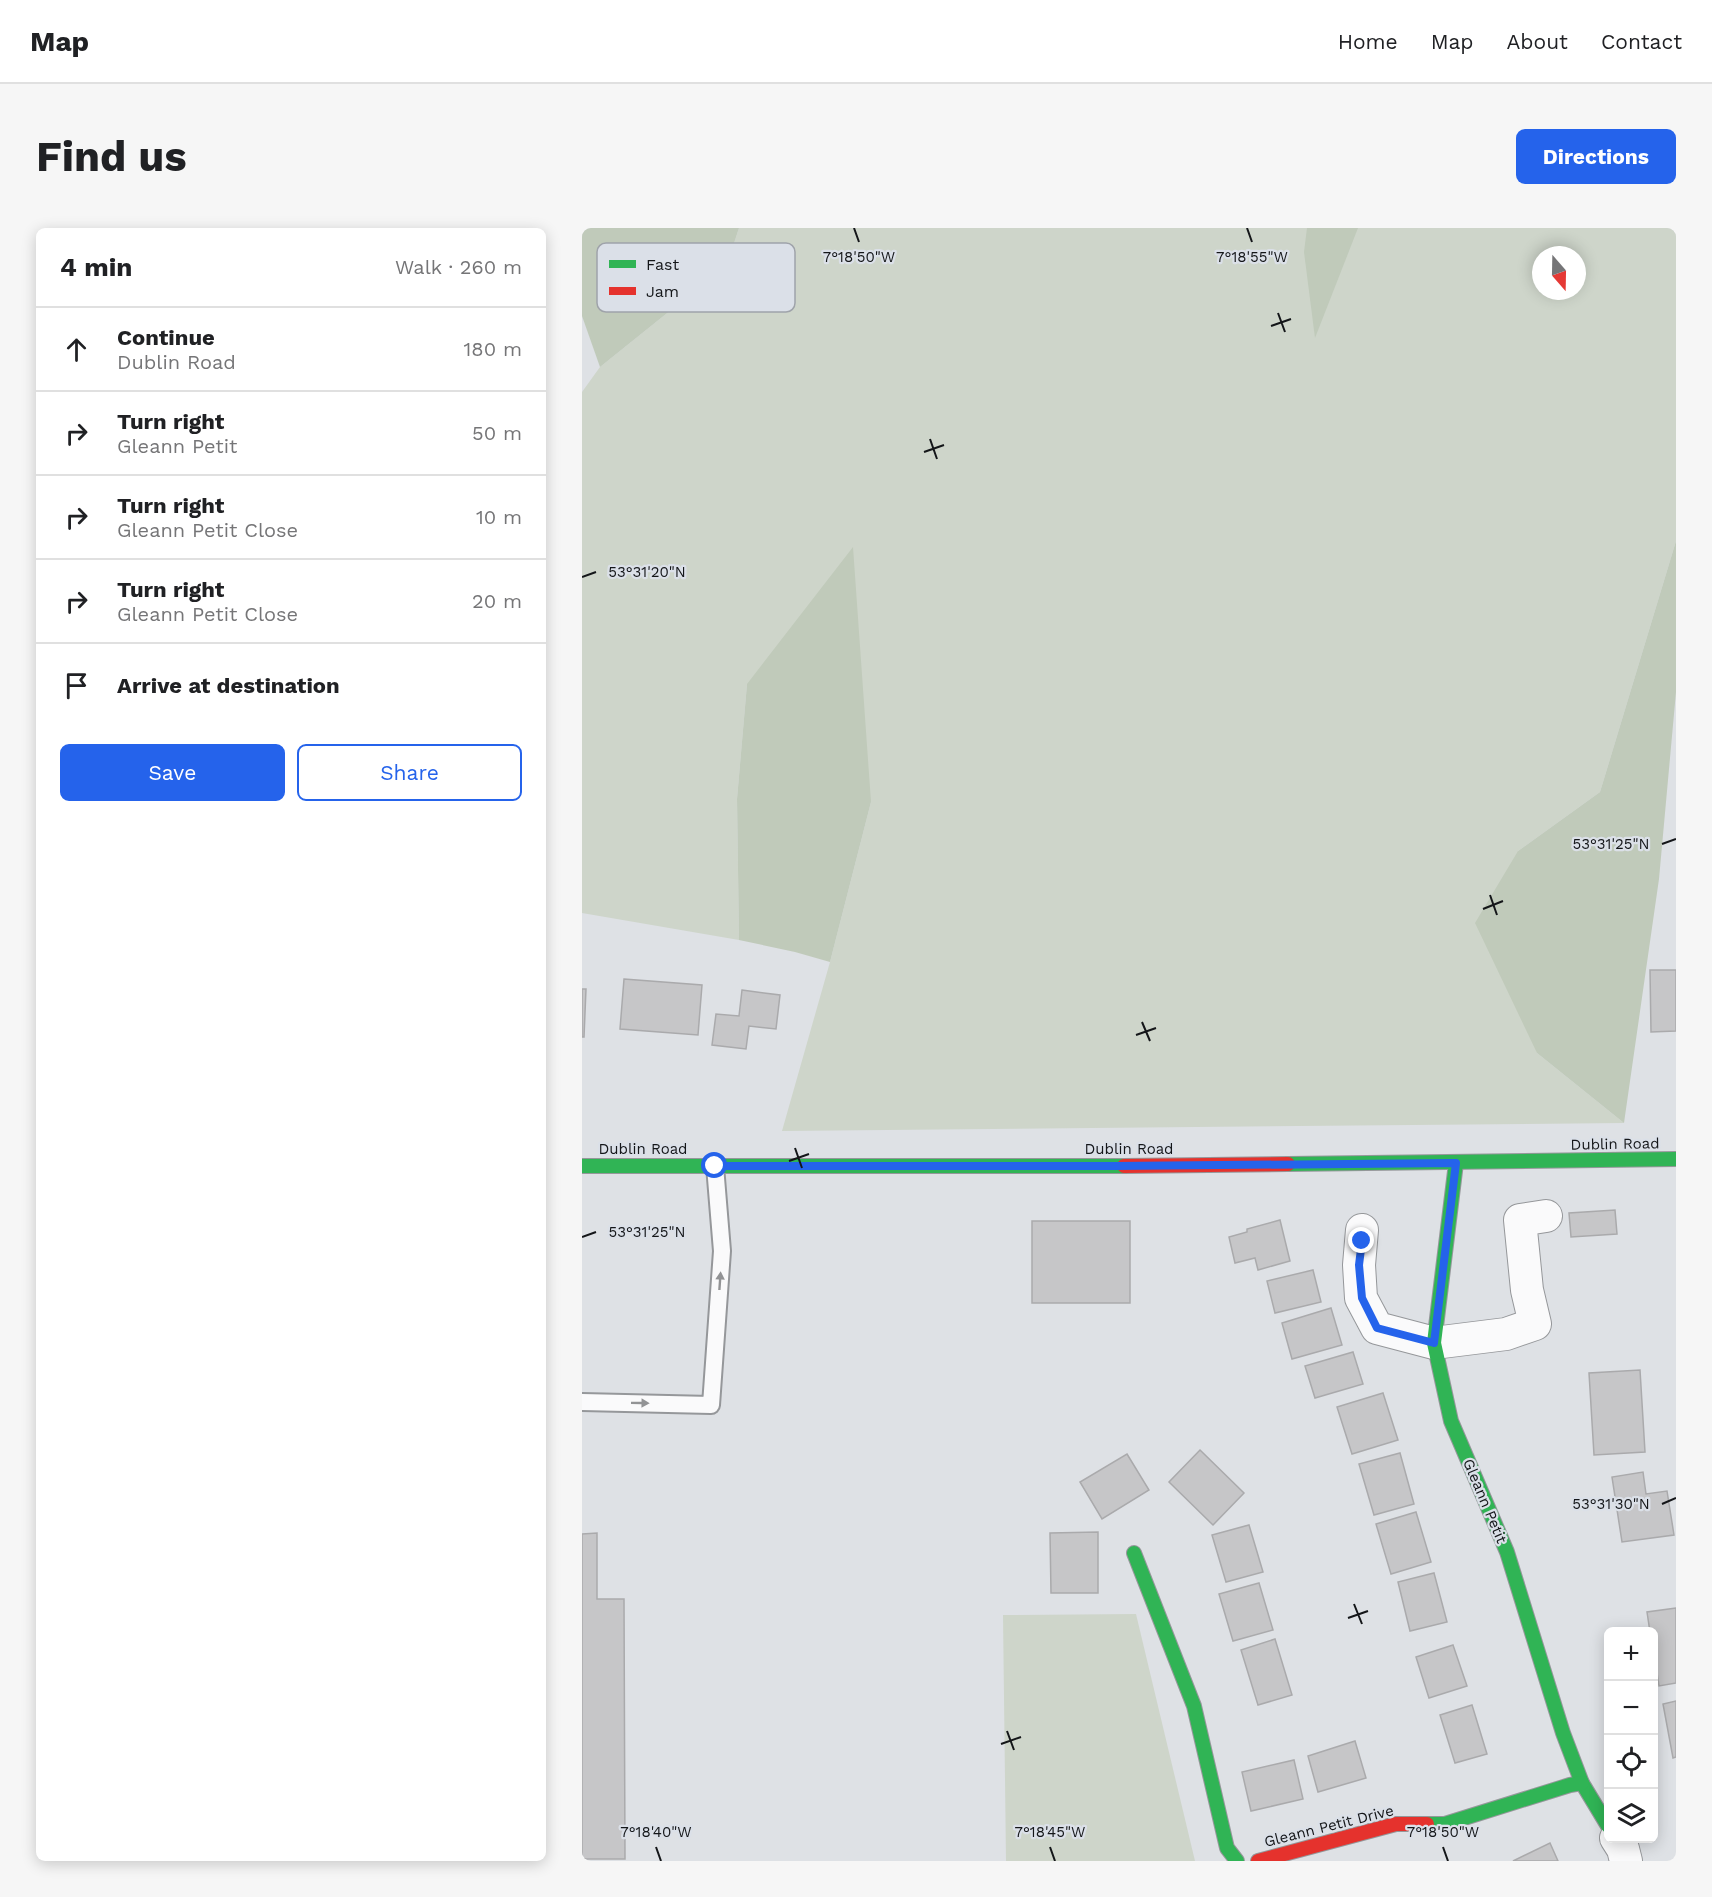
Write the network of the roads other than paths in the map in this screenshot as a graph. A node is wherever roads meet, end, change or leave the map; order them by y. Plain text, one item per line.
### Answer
1 (1676, 1160) edge
2 (1456, 1163) junction
3 (582, 1166) edge
4 (715, 1166) junction
5 (1546, 1216) dead end
6 (1362, 1230) dead end
7 (1434, 1343) junction
8 (582, 1402) edge
9 (1134, 1553) dead end
10 (1582, 1784) junction
11 (1604, 1820) edge
12 (1619, 1843) edge
13 (1237, 1861) edge
14 (1258, 1861) edge
15 (1626, 1861) edge

1 - 2 street, Dublin Road
2 - 4 street, Dublin Road
2 - 7 street, Gleann Petit
3 - 4 street, Dublin Road
8 -> 4 lane
5 - 7 street
6 - 7 street
7 - 10 street, Gleann Petit
9 - 13 street
10 - 11 street, Gleann Petit
10 - 14 street, Gleann Petit Drive
12 - 15 street

